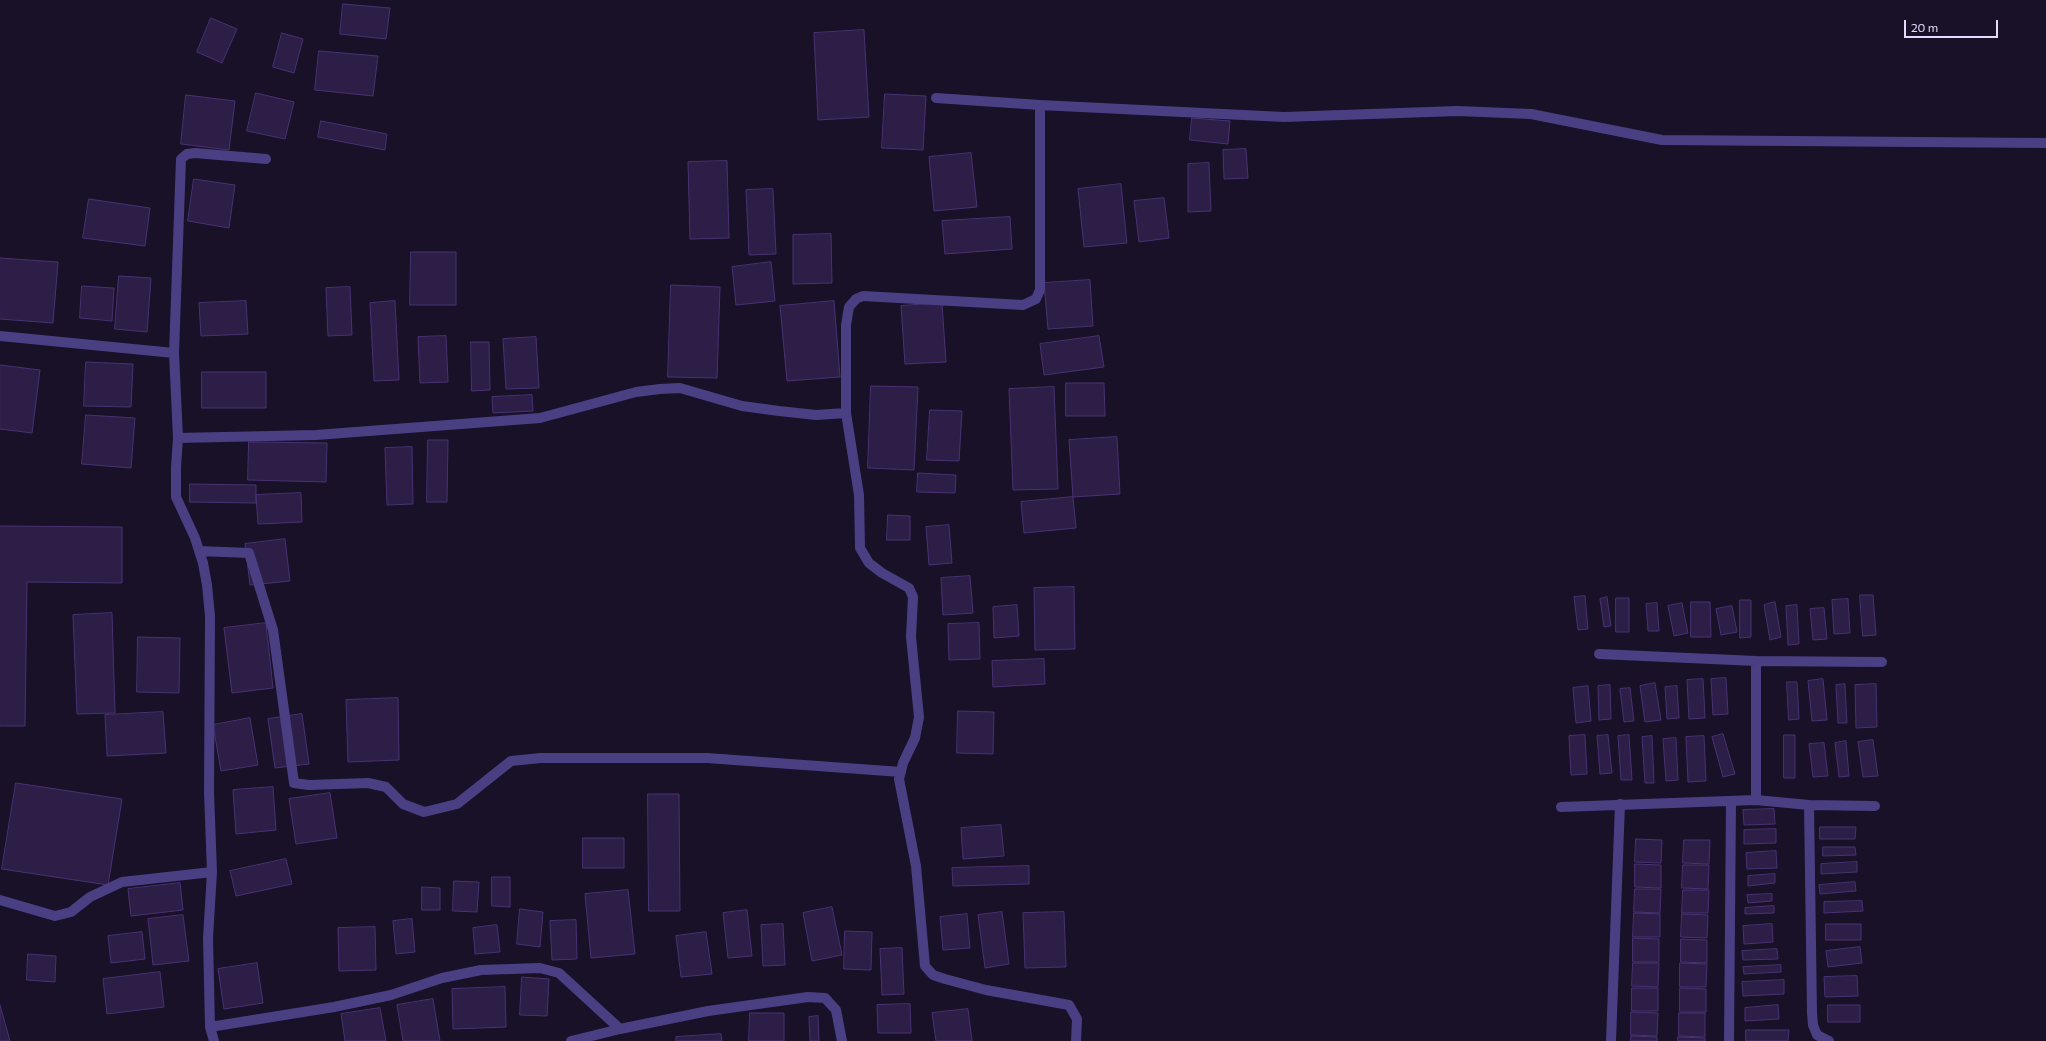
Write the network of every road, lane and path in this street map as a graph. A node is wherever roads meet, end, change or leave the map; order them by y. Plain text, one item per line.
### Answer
1 (936, 98) dead end
2 (1040, 105) junction
3 (2046, 143) edge
4 (266, 159) dead end
5 (0, 336) edge
6 (174, 353) junction
7 (846, 412) junction
8 (178, 438) junction
9 (199, 551) junction
10 (1598, 654) dead end
11 (1756, 660) junction
12 (1882, 662) dead end
13 (901, 772) junction
14 (1756, 800) junction
15 (1731, 801) junction
16 (1620, 804) junction
17 (1809, 805) junction
18 (1875, 806) dead end
19 (1561, 807) dead end
20 (212, 872) junction
21 (0, 900) edge
22 (210, 1027) junction
23 (620, 1029) junction
24 (214, 1041) edge
25 (571, 1041) edge
26 (842, 1041) edge
27 (1076, 1041) edge
28 (1611, 1041) edge
29 (1729, 1041) edge
30 (1829, 1041) edge

1 - 2 street
2 - 3 street
2 - 7 street
4 - 6 street
5 - 6 street
6 - 8 street
7 - 8 street
7 - 13 street
8 - 9 street
9 - 13 street
9 - 20 street
10 - 11 street
11 - 12 street
11 - 14 street
13 - 27 street
14 - 15 street
14 - 17 street
15 - 16 street
15 - 29 street
16 - 19 street
16 - 28 street
17 - 18 street
17 - 30 street
20 - 21 street
20 - 22 street
22 - 23 street
22 - 24 street
23 - 25 street
23 - 26 street

